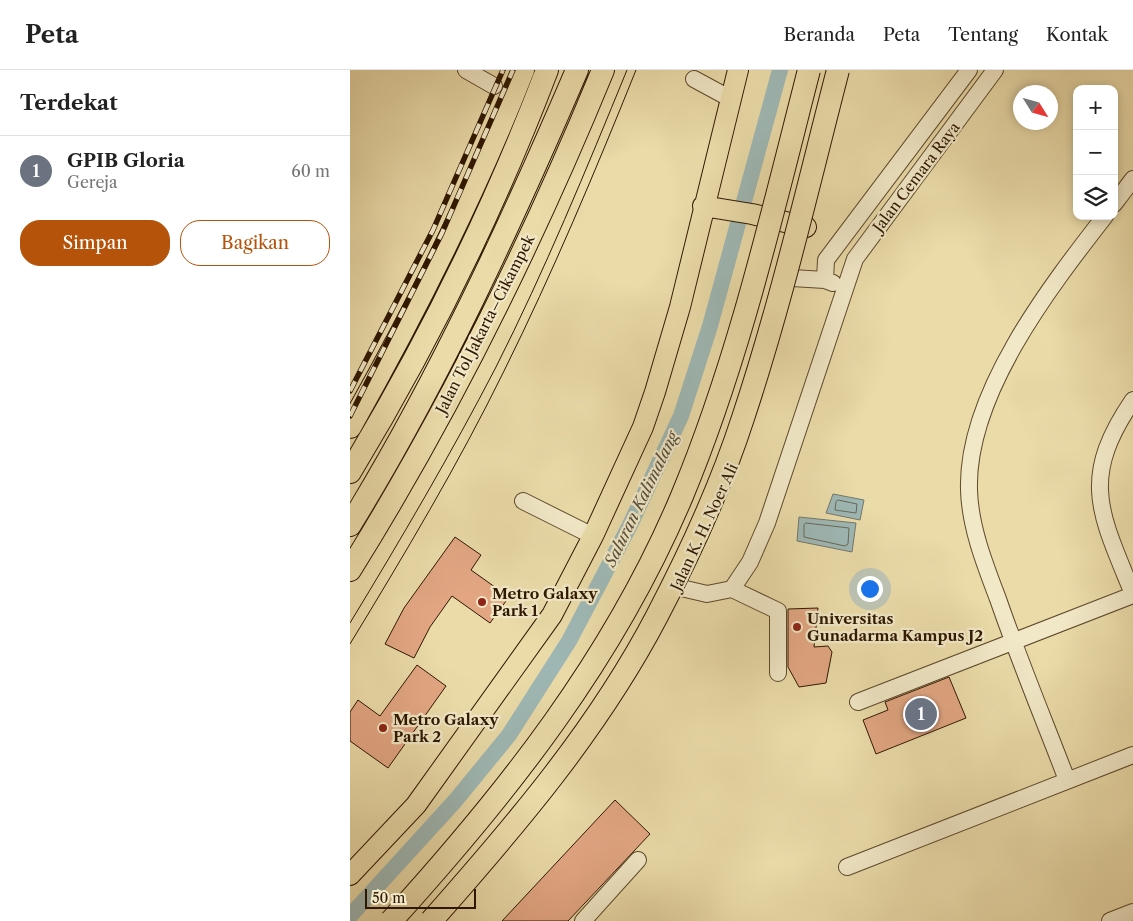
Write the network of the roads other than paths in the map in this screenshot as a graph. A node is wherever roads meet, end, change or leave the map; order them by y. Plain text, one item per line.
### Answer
1 (466, 70) edge
2 (522, 70) edge
3 (547, 70) edge
4 (578, 70) edge
5 (603, 70) edge
6 (738, 70) edge
7 (809, 70) edge
8 (838, 70) edge
9 (847, 70) edge
10 (969, 70) edge
11 (995, 70) edge
12 (694, 79) dead end
13 (494, 86) dead end
14 (731, 99) junction
15 (1133, 179) edge
16 (1118, 199) edge
17 (710, 207) junction
18 (1102, 220) edge
19 (806, 227) junction
20 (792, 278) junction
21 (825, 280) junction
22 (845, 287) junction
23 (1133, 400) edge
24 (350, 427) edge
25 (350, 472) edge
26 (523, 501) dead end
27 (350, 526) edge
28 (593, 536) junction
29 (350, 570) edge
30 (678, 587) junction
31 (732, 589) junction
32 (1133, 594) edge
33 (1013, 642) junction
34 (778, 673) dead end
35 (858, 702) dead end
36 (1133, 755) edge
37 (1067, 780) junction
38 (638, 860) dead end
39 (847, 867) dead end
40 (350, 875) edge
41 (1133, 912) edge
42 (391, 921) edge
43 (431, 921) edge
44 (436, 921) edge
45 (583, 921) edge
46 (1110, 921) edge

1 - 13 street
2 - 24 highway
3 - 25 highway
4 - 27 highway
5 - 29 highway, Jalan Tol Jakarta–Cikampek
6 - 14 main road
7 - 42 highway, bridge
8 - 43 highway, bridge
9 - 19 main road, Jalan K. H. Noer Ali
10 - 21 street, Jalan Cemara Raya
11 - 22 street, Jalan Cemara Raya
12 - 14 street
14 - 17 main road
15 - 16 street
17 - 19 main road
17 - 28 main road
18 - 33 street
19 - 20 main road, Jalan K. H. Noer Ali
20 - 21 street
20 - 30 main road, Jalan K. H. Noer Ali
21 - 22 street
22 - 31 street, Jalan Cemara Raya
23 - 32 street
26 - 28 street
28 - 40 main road
30 - 31 street
30 - 44 main road, Jalan K. H. Noer Ali
31 - 34 street
32 - 33 street
33 - 35 street
33 - 37 street
36 - 37 street
37 - 39 street
38 - 45 street
41 - 46 street

